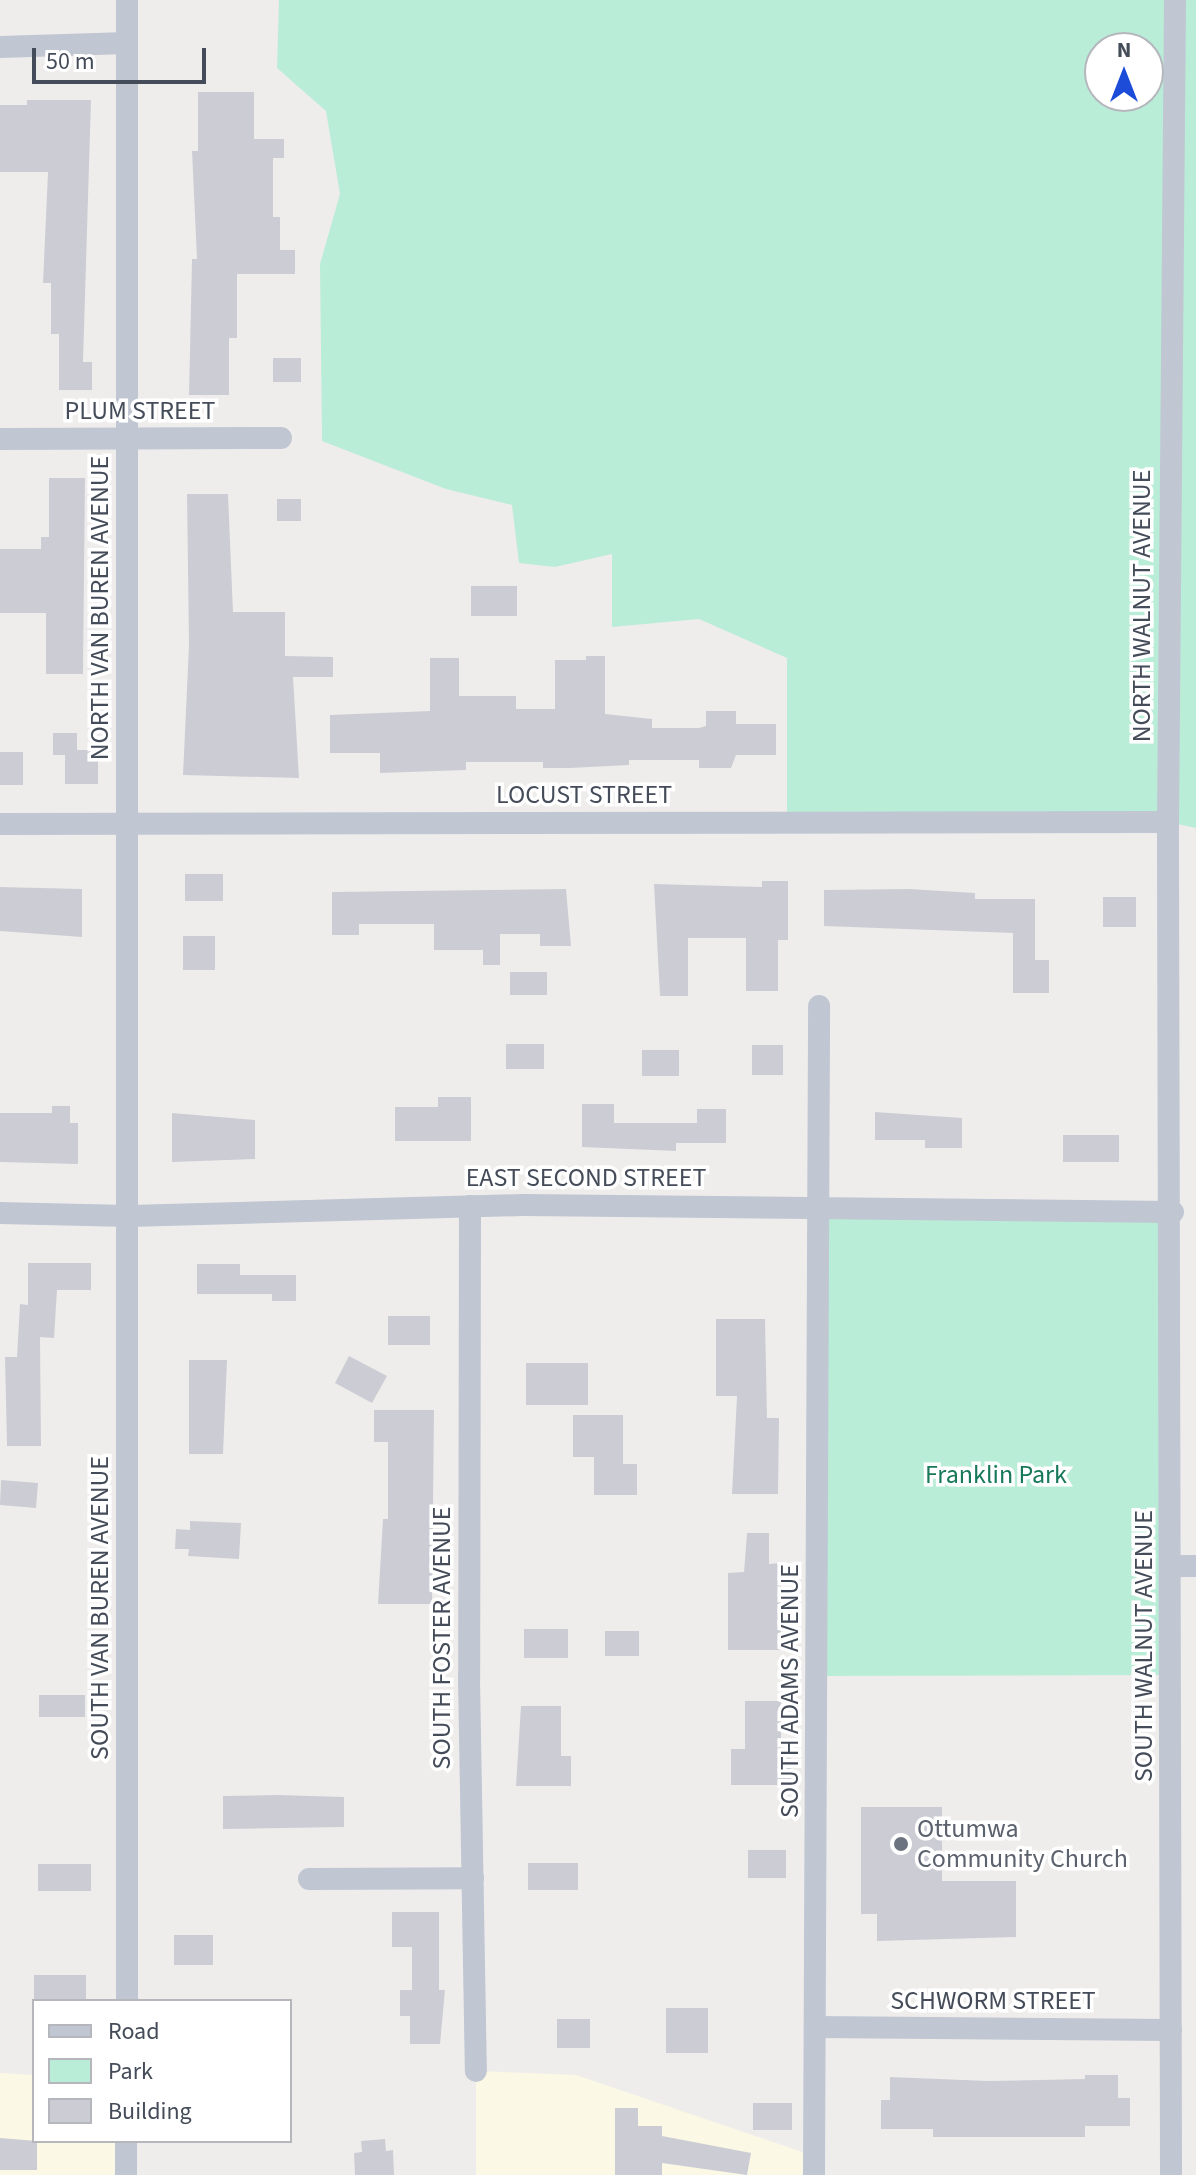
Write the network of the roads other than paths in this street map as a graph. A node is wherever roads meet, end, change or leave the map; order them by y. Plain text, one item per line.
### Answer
1 (127, 0) edge
2 (1175, 0) edge
3 (127, 43) junction
4 (0, 47) edge
5 (281, 438) dead end
6 (0, 439) edge
7 (128, 439) junction
8 (1168, 822) junction
9 (128, 823) junction
10 (0, 824) edge
11 (819, 1006) dead end
12 (470, 1206) junction
13 (820, 1208) junction
14 (1173, 1212) junction
15 (0, 1213) edge
16 (129, 1216) junction
17 (1172, 1566) junction
18 (1196, 1566) edge
19 (473, 1878) junction
20 (309, 1879) dead end
21 (127, 1999) edge
22 (815, 2027) junction
23 (1171, 2030) junction
24 (476, 2071) dead end
25 (126, 2143) edge
26 (126, 2175) edge
27 (814, 2175) edge
28 (1171, 2175) edge

1 - 3 street, NORTH VAN BUREN AVENUE
2 - 8 street, NORTH WALNUT AVENUE
3 - 4 street
3 - 7 street, NORTH VAN BUREN AVENUE
5 - 7 street, PLUM STREET
6 - 7 street, PLUM STREET
7 - 9 street, NORTH VAN BUREN AVENUE
8 - 9 street, LOCUST STREET
8 - 14 street, NORTH WALNUT AVENUE
9 - 10 street, LOCUST STREET
9 - 16 street, NORTH VAN BUREN AVENUE
11 - 13 street, SOUTH ADAMS AVENUE
12 - 13 street, EAST SECOND STREET
12 - 16 street, EAST SECOND STREET
12 - 19 street, SOUTH FOSTER AVENUE
13 - 14 street, EAST SECOND STREET
13 - 22 street, SOUTH ADAMS AVENUE
14 - 17 street, SOUTH WALNUT AVENUE
15 - 16 street, EAST SECOND STREET
16 - 21 street, SOUTH VAN BUREN AVENUE
17 - 18 street
17 - 23 street, SOUTH WALNUT AVENUE
19 - 20 street
19 - 24 street, SOUTH FOSTER AVENUE
22 - 23 street, SCHWORM STREET
22 - 27 street, SOUTH ADAMS AVENUE
23 - 28 street, SOUTH WALNUT AVENUE
25 - 26 street

